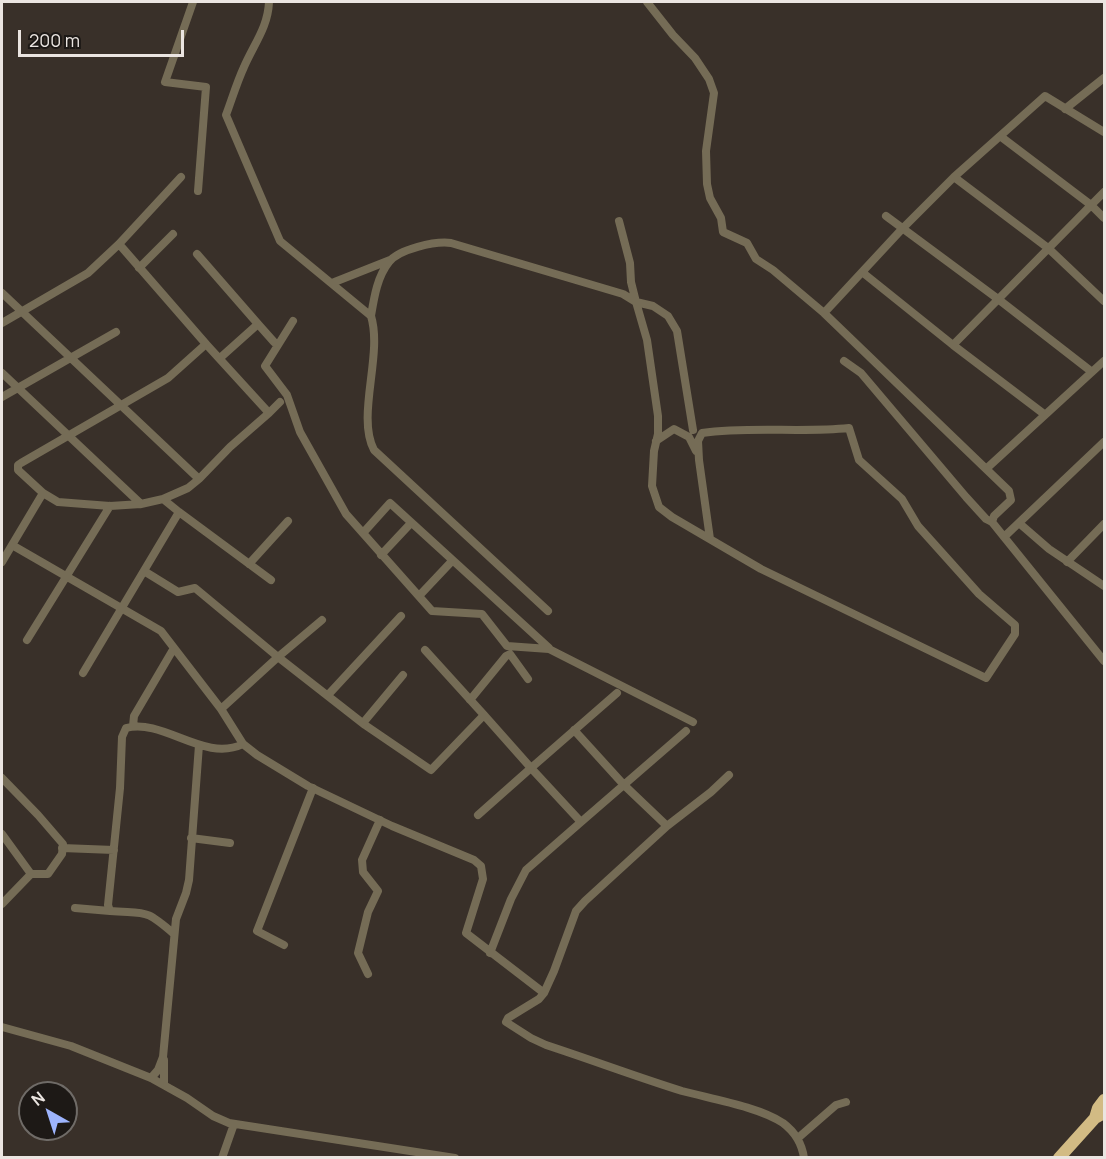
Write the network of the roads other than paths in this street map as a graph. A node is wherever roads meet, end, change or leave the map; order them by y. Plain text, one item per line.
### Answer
1 (193, 2) edge
2 (269, 2) edge
3 (646, 2) edge
4 (1104, 78) edge
5 (1065, 109) junction
6 (1104, 132) edge
7 (1000, 136) junction
8 (182, 177) dead end
9 (954, 177) junction
10 (198, 191) dead end
11 (1104, 192) edge
12 (1092, 205) junction
13 (885, 216) dead end
14 (1104, 218) edge
15 (619, 221) dead end
16 (902, 229) junction
17 (173, 234) dead end
18 (119, 244) junction
19 (1048, 248) junction
20 (196, 254) dead end
21 (390, 260) junction
22 (139, 268) junction
23 (862, 272) junction
24 (332, 283) junction
25 (2, 293) edge
26 (998, 298) junction
27 (1104, 301) edge
28 (636, 302) junction
29 (22, 312) junction
30 (824, 313) junction
31 (371, 316) junction
32 (293, 321) dead end
33 (2, 323) edge
34 (258, 324) junction
35 (116, 332) dead end
36 (274, 342) dead end
37 (207, 344) junction
38 (953, 345) junction
39 (69, 358) junction
40 (220, 358) junction
41 (1104, 360) edge
42 (843, 361) dead end
43 (1092, 372) junction
44 (2, 373) edge
45 (17, 388) junction
46 (2, 397) edge
47 (280, 402) dead end
48 (120, 405) junction
49 (269, 413) junction
50 (1044, 414) junction
51 (658, 422) junction
52 (674, 429) junction
53 (693, 429) junction
54 (707, 433) junction
55 (67, 435) junction
56 (656, 441) junction
57 (1104, 442) edge
58 (698, 454) junction
59 (986, 469) junction
60 (199, 479) junction
61 (43, 493) junction
62 (163, 499) junction
63 (141, 504) junction
64 (110, 506) junction
65 (179, 512) junction
66 (288, 521) dead end
67 (992, 522) junction
68 (411, 523) junction
69 (1019, 523) junction
70 (1104, 524) edge
71 (363, 533) junction
72 (1004, 537) junction
73 (710, 539) junction
74 (12, 545) junction
75 (381, 555) junction
76 (452, 561) junction
77 (2, 562) edge
78 (1067, 562) junction
79 (249, 564) junction
80 (144, 571) junction
81 (68, 576) junction
82 (271, 580) dead end
83 (1104, 586) edge
84 (419, 596) junction
85 (122, 608) junction
86 (548, 611) dead end
87 (401, 616) dead end
88 (322, 620) dead end
89 (27, 640) dead end
90 (174, 648) junction
91 (549, 649) junction
92 (425, 650) dead end
93 (278, 657) junction
94 (1104, 661) edge
95 (83, 673) dead end
96 (403, 675) dead end
97 (528, 679) dead end
98 (616, 693) dead end
99 (328, 695) junction
100 (470, 700) junction
101 (221, 709) junction
102 (484, 716) junction
103 (693, 722) dead end
104 (363, 723) junction
105 (133, 726) junction
106 (574, 730) junction
107 (686, 731) dead end
108 (243, 744) junction
109 (199, 745) junction
110 (531, 768) junction
111 (729, 775) dead end
112 (2, 778) edge
113 (624, 785) junction
114 (313, 788) junction
115 (478, 815) dead end
116 (380, 820) junction
117 (581, 822) junction
118 (667, 826) junction
119 (2, 834) edge
120 (191, 838) junction
121 (230, 843) dead end
122 (62, 848) junction
123 (114, 850) junction
124 (31, 874) junction
125 (2, 904) edge
126 (75, 908) dead end
127 (110, 911) junction
128 (174, 934) junction
129 (284, 945) dead end
130 (490, 953) junction
131 (368, 974) dead end
132 (544, 993) junction
133 (2, 1027) edge
134 (164, 1057) junction
135 (151, 1078) junction
136 (164, 1085) junction
137 (1104, 1100) edge
138 (846, 1102) dead end
139 (1100, 1115) edge
140 (234, 1124) junction
141 (798, 1138) junction
142 (222, 1158) edge
143 (455, 1158) edge
144 (804, 1158) edge
145 (1059, 1158) edge

1 - 10 street
2 - 24 street
3 - 30 street
4 - 5 street
5 - 6 street
5 - 7 street
7 - 9 street
7 - 12 street
8 - 18 street
9 - 16 street
9 - 19 street
11 - 12 street
12 - 14 street
12 - 19 street
13 - 16 street
15 - 28 street
16 - 23 street
16 - 26 street
17 - 22 street
18 - 22 street
18 - 29 street
19 - 26 street
19 - 27 street
20 - 34 street
21 - 24 street
21 - 28 street
21 - 31 street
22 - 37 street
23 - 30 street
23 - 38 street
24 - 31 street
25 - 29 street
26 - 38 street
26 - 43 street
28 - 51 street
28 - 53 street
29 - 33 street
29 - 39 street
30 - 59 street
31 - 86 street
32 - 71 street
34 - 36 street
34 - 40 street
35 - 39 street
37 - 40 street
37 - 48 street
38 - 50 street
39 - 45 street
39 - 48 street
40 - 49 street
41 - 43 street
42 - 67 street
43 - 50 street
44 - 45 street
45 - 46 street
45 - 55 street
47 - 49 street
48 - 55 street
48 - 60 street
49 - 60 street
50 - 59 street
51 - 52 street
51 - 56 street
52 - 53 street
52 - 56 street
52 - 58 street
53 - 54 street
54 - 58 street
54 - 73 street
55 - 61 street
55 - 63 street
56 - 73 street
57 - 69 street
58 - 73 street
59 - 67 street
60 - 62 street
61 - 64 street
61 - 74 street
62 - 63 street
62 - 65 street
63 - 64 street
64 - 81 street
65 - 79 street
65 - 80 street
66 - 79 street
67 - 72 street
68 - 71 street
68 - 75 street
68 - 76 street
69 - 72 street
69 - 78 street
70 - 78 street
71 - 75 street
72 - 94 street
74 - 77 street
74 - 81 street
75 - 84 street
76 - 84 street
76 - 91 street
78 - 83 street
79 - 82 street
80 - 85 street
80 - 93 street
81 - 85 street
81 - 89 street
84 - 91 street
85 - 90 street
85 - 95 street
87 - 99 street
88 - 93 street
90 - 101 street
90 - 105 street
91 - 103 street
92 - 100 street
93 - 99 street
93 - 101 street
96 - 104 street
97 - 100 street
98 - 106 street
99 - 104 street
100 - 102 street
101 - 108 street
102 - 104 street
102 - 110 street
105 - 109 street
105 - 123 street
106 - 110 street
106 - 113 street
107 - 113 street
108 - 109 street
108 - 114 street
109 - 120 street
110 - 115 street
110 - 117 street
111 - 118 street
112 - 122 street
113 - 117 street
113 - 118 street
114 - 116 street
114 - 129 street
116 - 130 street
116 - 131 street
117 - 130 street
118 - 132 street
119 - 124 street
120 - 121 street
120 - 128 street
122 - 123 street
122 - 124 street
123 - 127 street
124 - 125 street
126 - 127 street
127 - 128 street
128 - 134 street
130 - 132 street
132 - 141 street
133 - 135 street
134 - 135 street
134 - 136 street
135 - 136 street
136 - 140 street
137 - 139 highway
138 - 141 street
139 - 145 highway
140 - 142 street
140 - 143 street
141 - 144 street

